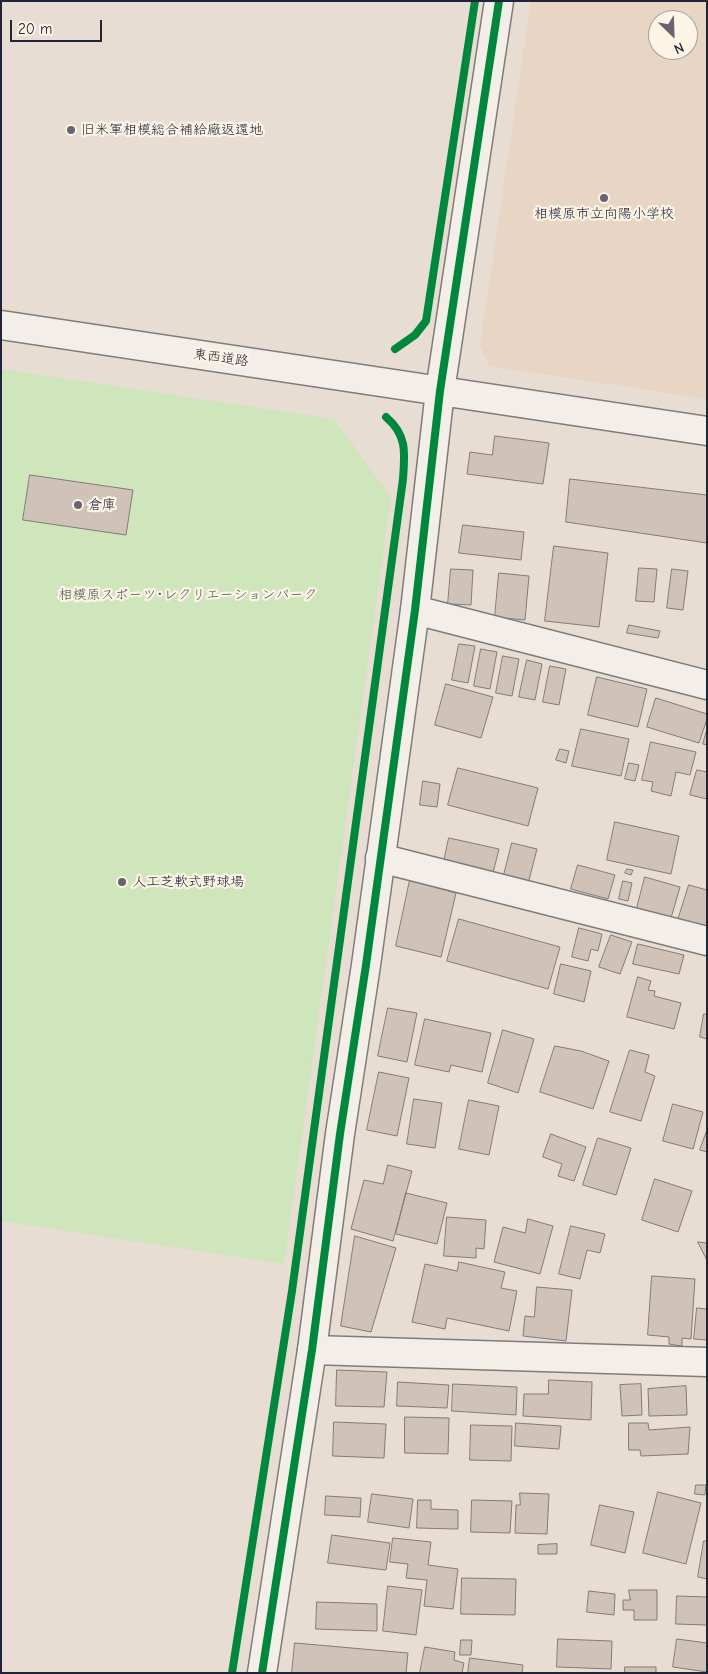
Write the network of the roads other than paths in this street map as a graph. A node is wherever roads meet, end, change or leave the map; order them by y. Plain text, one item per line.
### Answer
1 (499, 1) edge
2 (1, 326) edge
3 (440, 391) junction
4 (707, 431) edge
5 (415, 610) junction
6 (707, 685) edge
7 (380, 858) junction
8 (707, 940) edge
9 (312, 1350) junction
10 (707, 1362) edge
11 (262, 1673) edge

1 - 3 street
2 - 3 street, 東西道路
3 - 4 street, 東西道路
3 - 5 street
5 - 6 street
5 - 7 street
7 - 8 street
7 - 9 street
9 - 10 street
9 - 11 street

